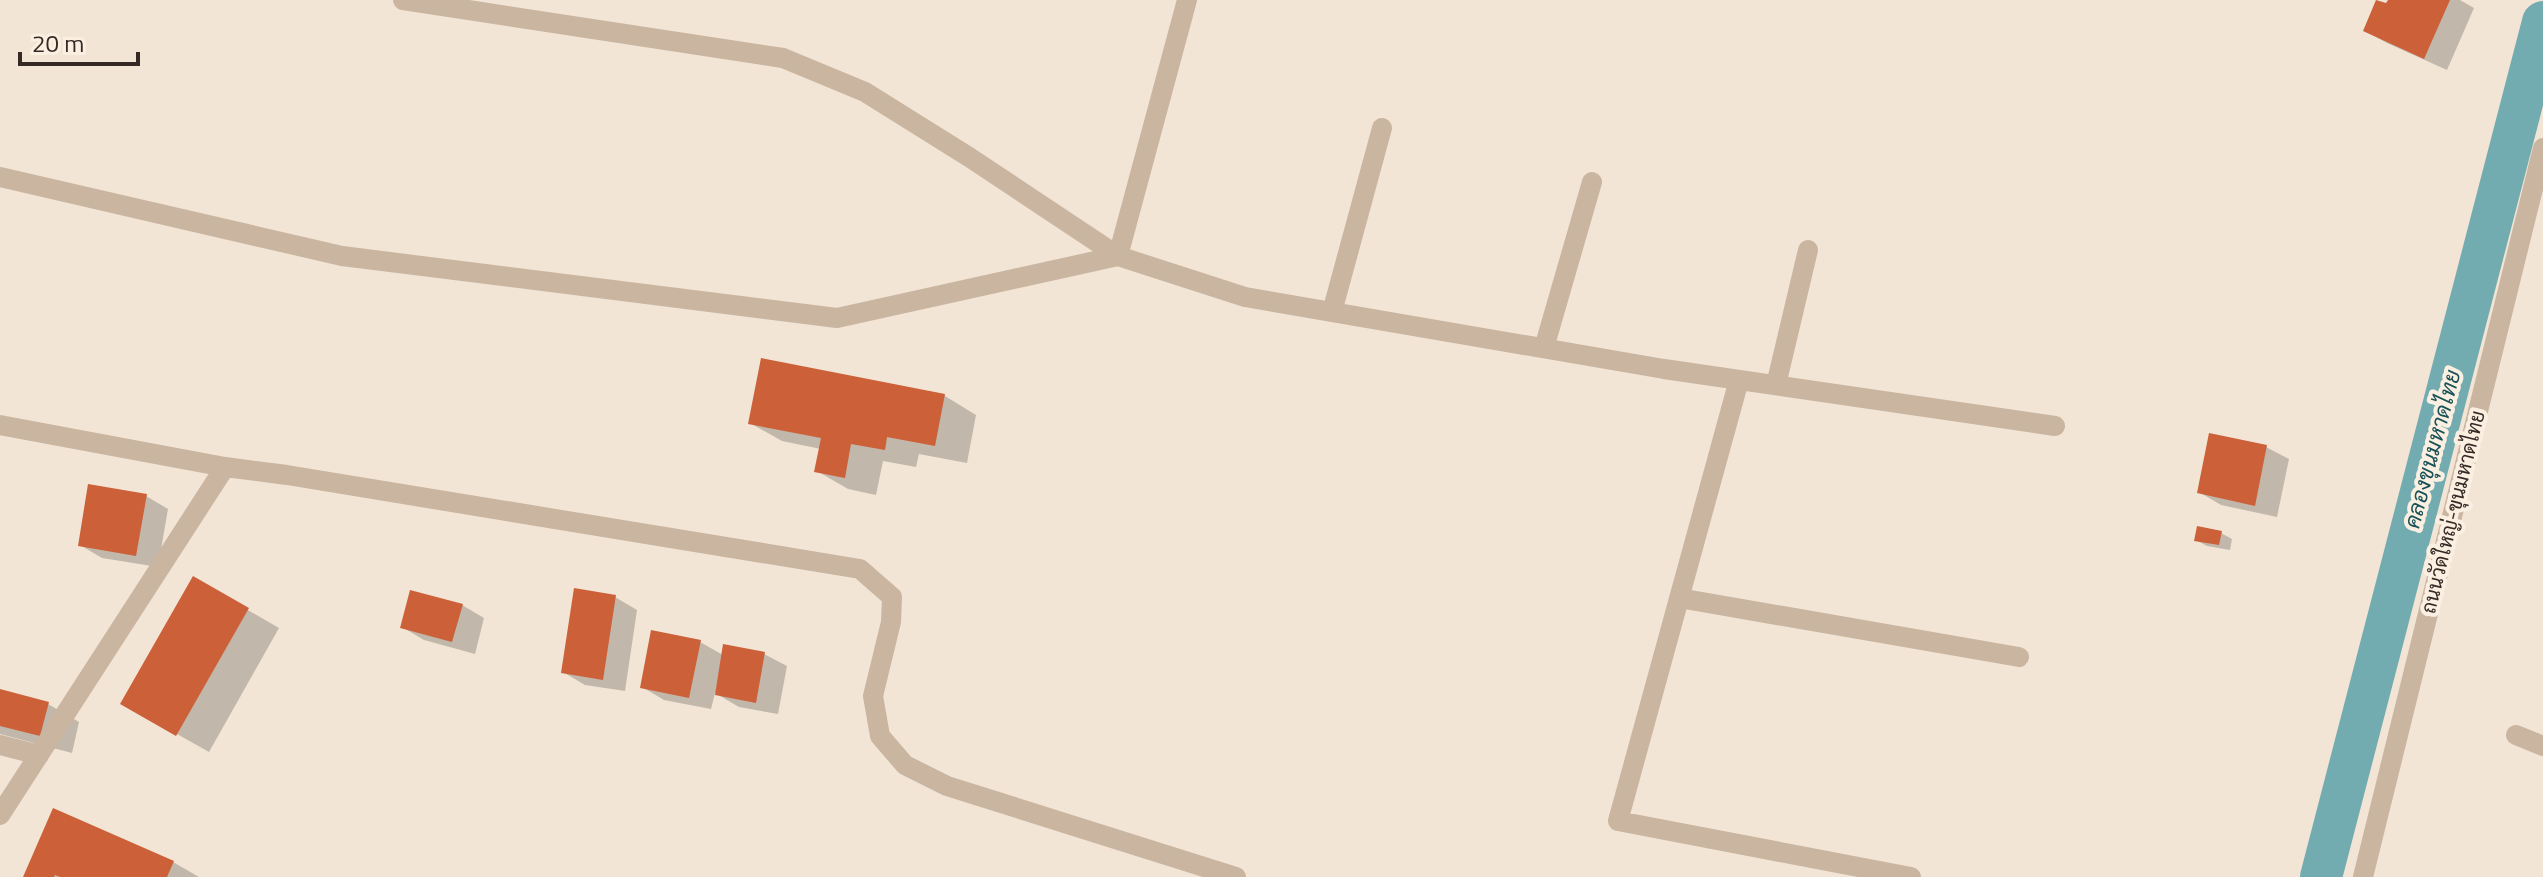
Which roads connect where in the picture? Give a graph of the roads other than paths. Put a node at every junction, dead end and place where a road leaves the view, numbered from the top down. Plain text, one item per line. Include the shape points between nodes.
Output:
1 (403, 0) edge
2 (1187, 0) edge
3 (1382, 128) dead end
4 (2543, 148) edge
5 (0, 177) edge
6 (1592, 182) dead end
7 (1808, 250) dead end
8 (1118, 256) junction
9 (1332, 312) junction
10 (1544, 348) junction
11 (1739, 380) junction
12 (1776, 385) junction
13 (0, 425) edge
14 (2055, 426) dead end
15 (225, 467) junction
16 (1679, 598) junction
17 (2019, 657) dead end
18 (2516, 735) dead end
19 (0, 745) edge
20 (2543, 746) edge
21 (39, 755) junction
22 (0, 815) edge
23 (1236, 877) edge
24 (1911, 877) edge
25 (2363, 877) edge

1 - 8 street via 783,58 865,92
2 - 8 street
3 - 9 street
4 - 25 street, ถนนวัดใหญ่-ขุนมหาดไทย
5 - 8 street via 342,256 837,318
6 - 10 street
7 - 12 street
8 - 9 street via 1245,297
9 - 10 street
10 - 11 street
11 - 12 street
11 - 16 street
12 - 14 street
13 - 15 street
15 - 21 street
15 - 23 street via 860,569 892,597 873,696 880,736 905,765 947,786
16 - 17 street
16 - 24 street via 1618,821
18 - 20 street
19 - 21 street
21 - 22 street

